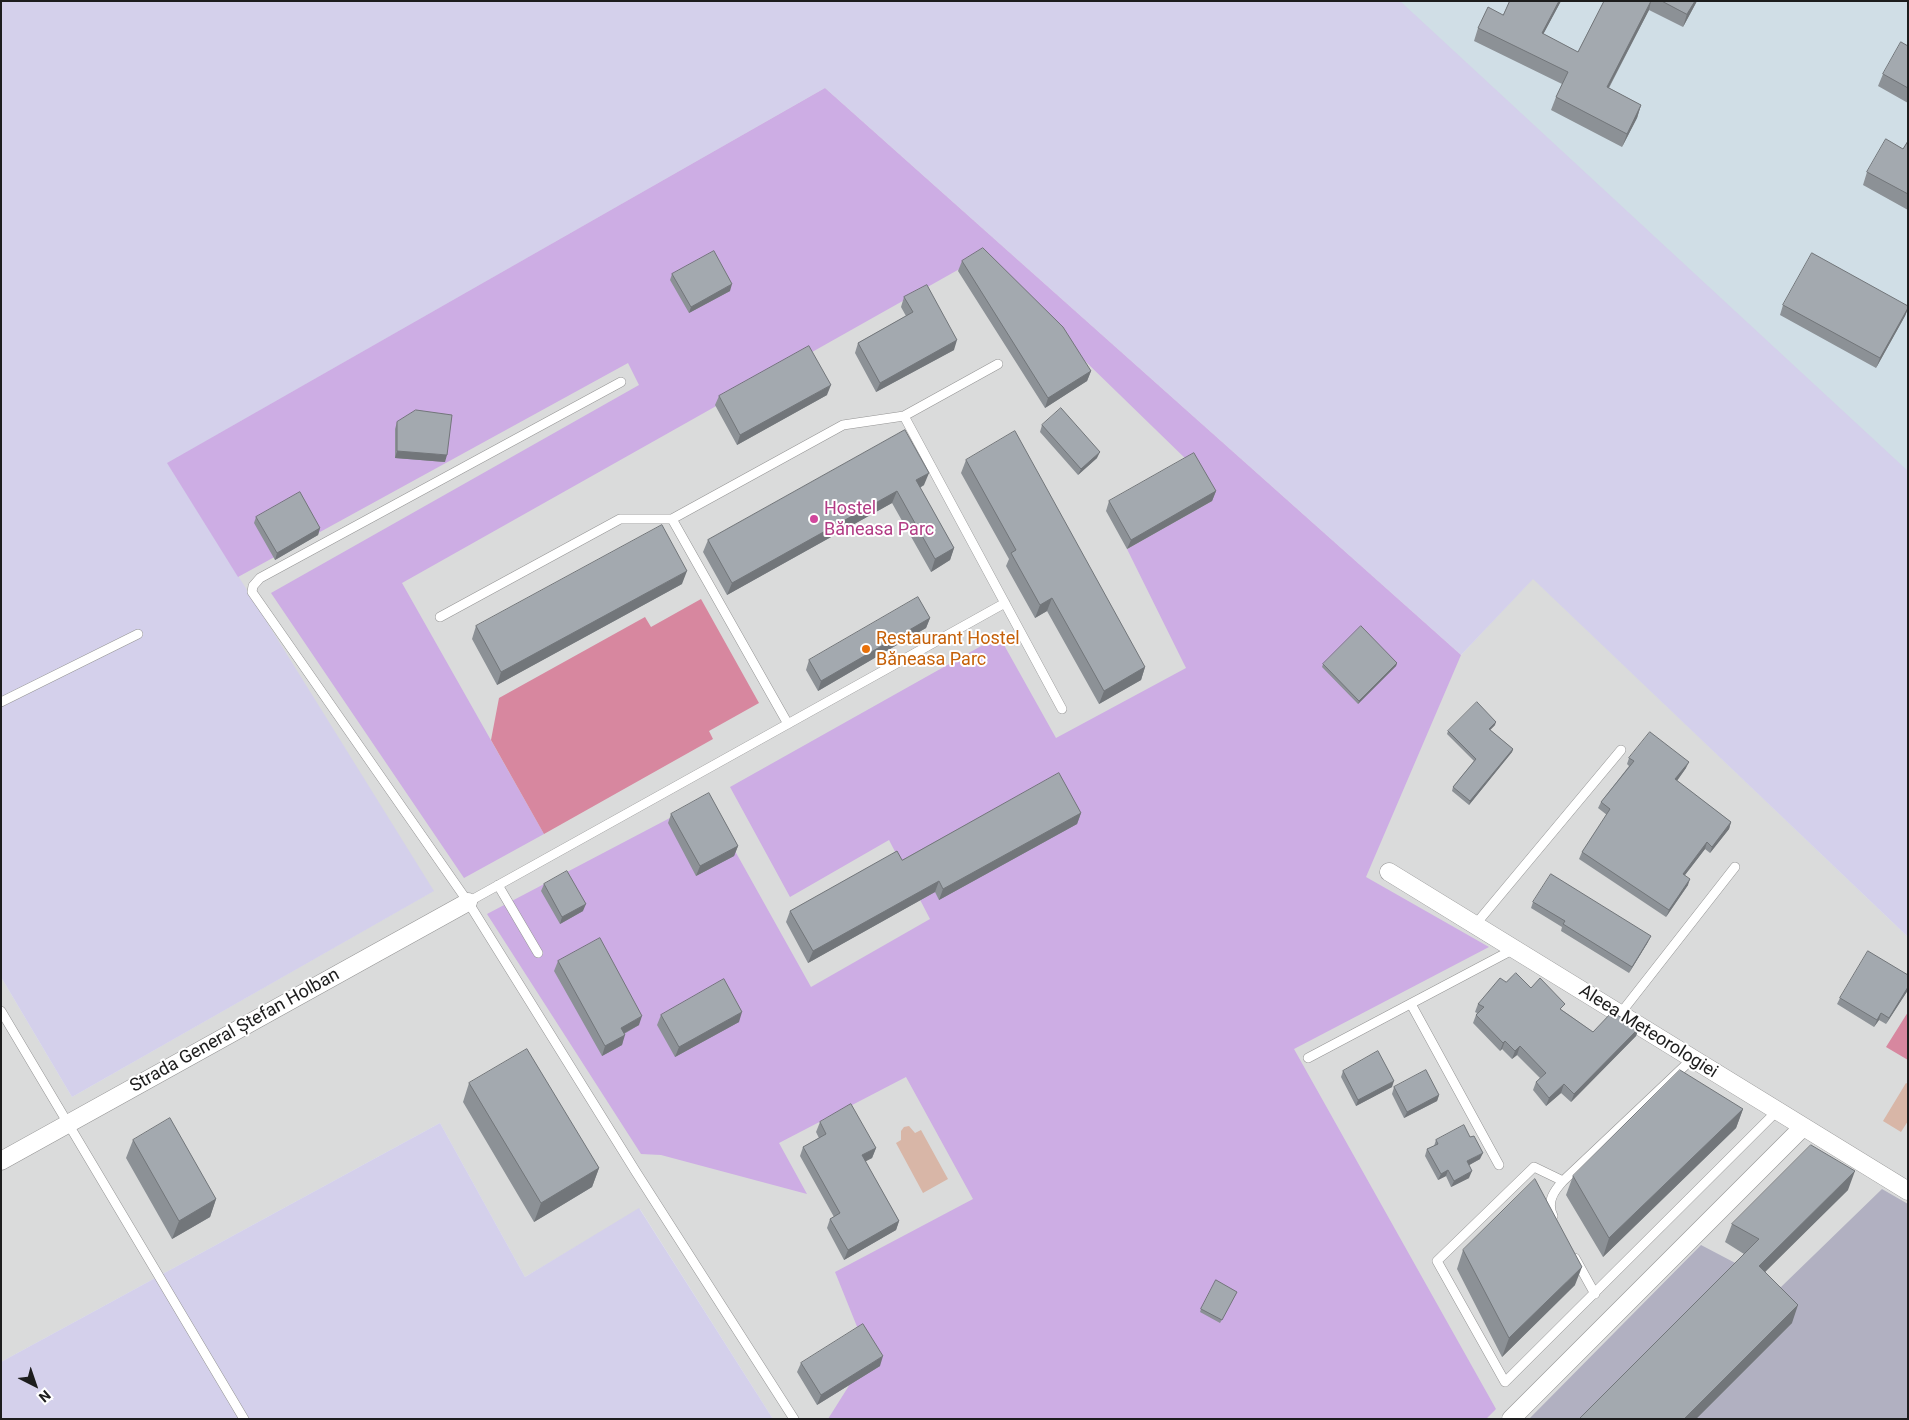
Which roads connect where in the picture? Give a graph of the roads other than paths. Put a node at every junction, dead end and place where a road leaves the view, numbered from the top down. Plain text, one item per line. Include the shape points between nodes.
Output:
1 (998, 364) dead end
2 (621, 382) dead end
3 (904, 416) junction
4 (672, 519) junction
5 (1005, 603) junction
6 (440, 617) dead end
7 (138, 634) dead end
8 (1, 702) edge
9 (1062, 709) dead end
10 (788, 724) junction
11 (1621, 750) dead end
12 (1735, 867) dead end
13 (1389, 872) dead end
14 (498, 885) junction
15 (468, 902) junction
16 (1475, 925) junction
17 (1514, 949) junction
18 (538, 953) dead end
19 (1411, 1004) junction
20 (1, 1011) edge
21 (1620, 1014) junction
22 (1308, 1058) dead end
23 (1692, 1059) junction
24 (1777, 1111) junction
25 (69, 1124) junction
26 (1803, 1127) junction
27 (1, 1161) edge
28 (1499, 1166) dead end
29 (1563, 1181) junction
30 (1908, 1191) edge
31 (1555, 1221) edge
32 (1573, 1253) edge
33 (1595, 1294) junction
34 (244, 1419) edge
35 (794, 1419) edge
36 (1511, 1419) edge

1 - 3 lane
2 - 15 lane via 260,578 253,586 255,598
3 - 4 lane via 843,425
3 - 5 lane
4 - 6 lane via 620,519
4 - 10 lane
5 - 9 lane
5 - 10 lane
7 - 8 lane
10 - 14 lane
11 - 16 lane
12 - 21 lane
13 - 16 street, Aleea Meteorologiei
14 - 15 lane
14 - 18 lane
15 - 25 street, Strada General Ștefan Holban
15 - 35 lane
16 - 17 street, Aleea Meteorologiei
17 - 19 lane
17 - 21 street, Aleea Meteorologiei
19 - 22 lane
19 - 28 lane
20 - 25 lane
21 - 23 street, Aleea Meteorologiei
23 - 24 street, Aleea Meteorologiei
23 - 29 lane
24 - 26 street, Aleea Meteorologiei
24 - 33 lane
25 - 27 street, Strada General Ștefan Holban
25 - 34 lane
26 - 30 street, Aleea Meteorologiei
26 - 36 street
29 - 31 lane via 1551,1198 1551,1213
29 - 33 lane via 1534,1167 1437,1261 1505,1382
32 - 33 lane

